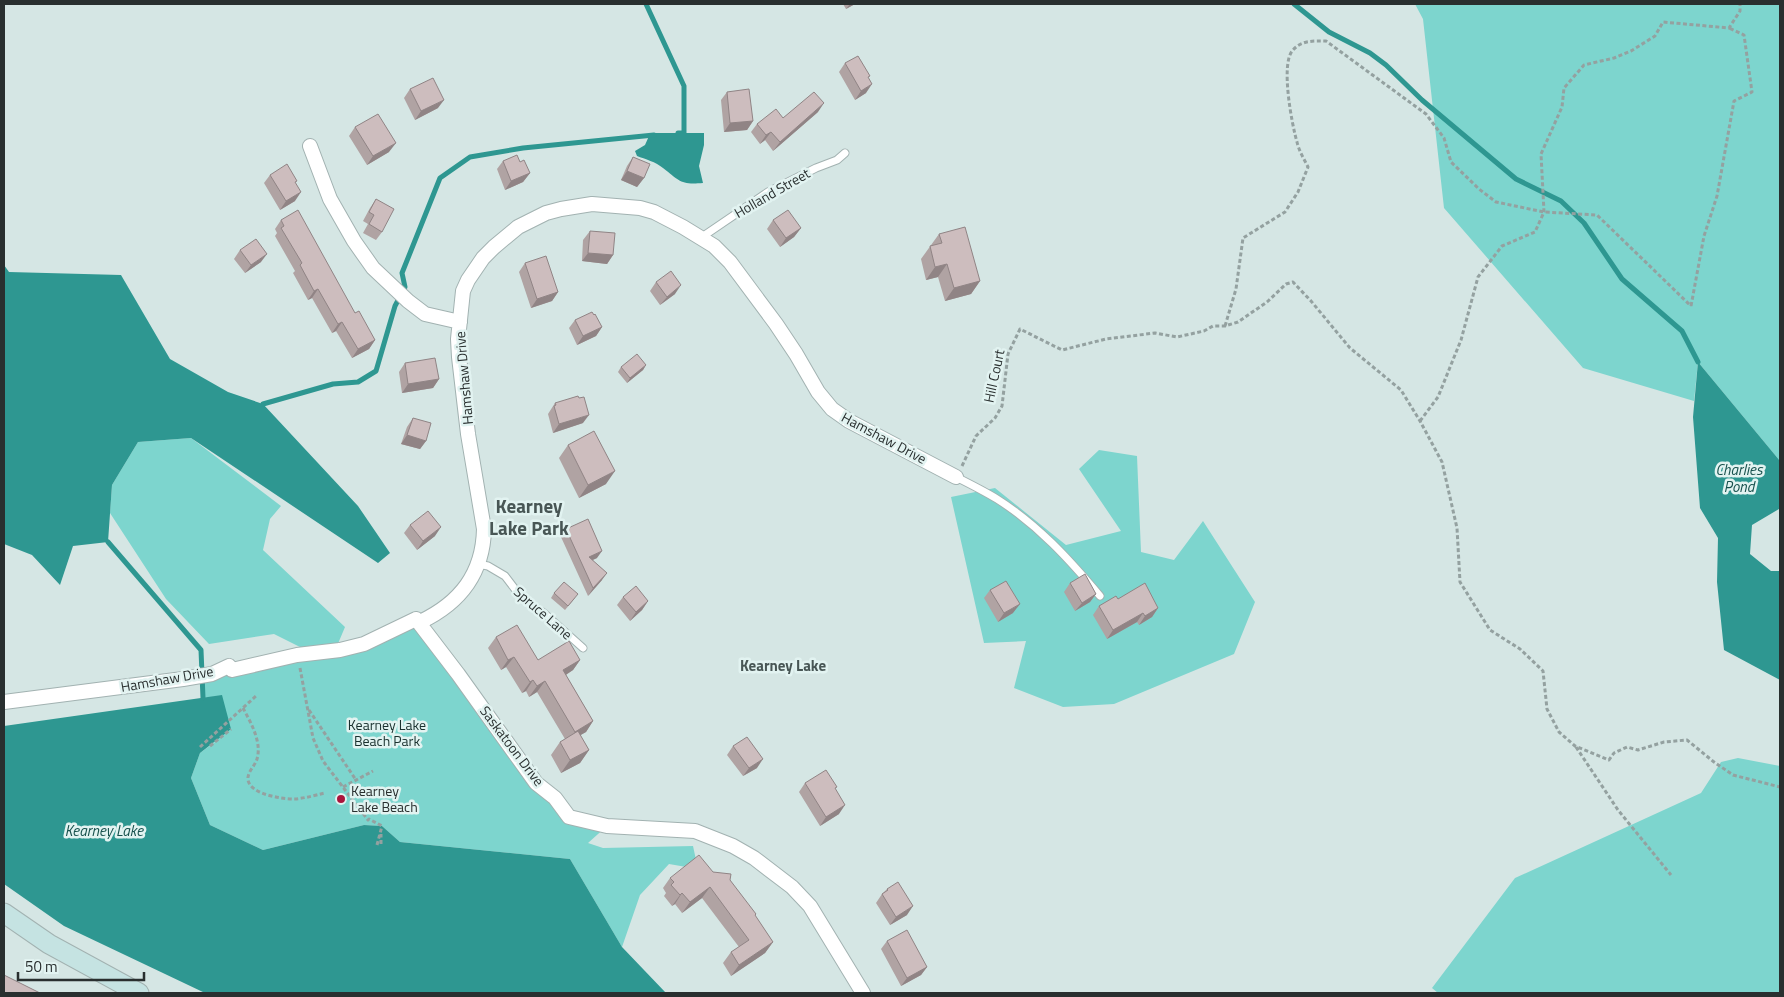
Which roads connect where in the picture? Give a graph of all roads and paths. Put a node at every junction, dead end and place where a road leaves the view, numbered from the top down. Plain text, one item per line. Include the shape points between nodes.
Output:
1 (1740, 4) edge
2 (1729, 28) junction
3 (310, 146) dead end
4 (845, 153) dead end
5 (1544, 212) junction
6 (702, 237) junction
7 (460, 322) junction
8 (1225, 326) junction
9 (1420, 421) junction
10 (956, 477) junction
11 (478, 564) junction
12 (1100, 596) dead end
13 (416, 619) junction
14 (583, 648) dead end
15 (297, 655) junction
16 (256, 696) dead end
17 (4, 702) edge
18 (243, 708) junction
19 (307, 708) junction
20 (230, 729) dead end
21 (210, 746) dead end
22 (1575, 746) junction
23 (200, 747) dead end
24 (373, 771) dead end
25 (356, 780) junction
26 (342, 787) junction
27 (1780, 787) edge
28 (325, 793) dead end
29 (379, 845) dead end
30 (1671, 875) dead end
31 (4, 913) edge
32 (139, 993) edge
33 (863, 993) edge

1 - 2 path via 1740,11
2 - 5 path via 1664,22 1655,36 1631,51 1584,65 1564,88 1562,107 1541,154
2 - 5 path via 1744,35 1752,92 1734,102 1717,196 1704,236 1691,306 1597,215
3 - 7 street via 330,199 373,268 426,314
4 - 6 lane, Holland Street via 837,160 768,192
5 - 8 path via 1496,202 1451,162 1444,138 1426,114 1326,41 1307,41 1292,51 1288,65 1288,98 1297,144 1308,167 1285,212 1243,238 1236,289
5 - 9 path via 1534,232 1502,246 1478,277 1461,340 1438,397
6 - 7 street, Hamshaw Drive via 670,219 640,208 592,204 546,213 518,227 483,258 463,292
6 - 10 street, Hamshaw Drive via 730,262 832,409
7 - 11 street, Hamshaw Drive via 458,340 464,396 484,529
8 - 9 path via 1238,322 1293,282 1350,348 1401,390
8 - 10 path, Hill Court via 1213,326 1176,338 1155,333 1106,339 1062,350 1020,329 1008,354 1002,406 995,418 976,436
9 - 22 path via 1442,462 1457,528 1460,582 1490,630 1520,649 1543,671 1547,708 1559,732
10 - 12 lane, Hamshaw Drive via 997,499 1035,527 1071,560
11 - 13 street, Hamshaw Drive via 466,588 453,602 438,614 420,622
11 - 14 lane, Spruce Lane via 505,576 521,597
13 - 15 street, Hamshaw Drive via 364,644
13 - 33 street, Saskatoon Drive via 536,783 555,798 569,816 607,826 695,831 754,858 792,887 810,906
15 - 17 street, Hamshaw Drive via 232,670 229,666 212,674
15 - 19 path
16 - 18 path
18 - 23 path
18 - 28 path via 258,745 257,760 248,778 250,785 262,793 294,799
19 - 25 path
19 - 26 path via 313,738 323,762
20 - 21 path
22 - 27 path via 1609,760 1614,752 1627,747 1638,750 1664,742 1687,740 1733,775
22 - 30 path via 1618,810
24 - 25 path
25 - 26 path
26 - 29 path via 368,820 382,826
31 - 32 main road via 49,944

